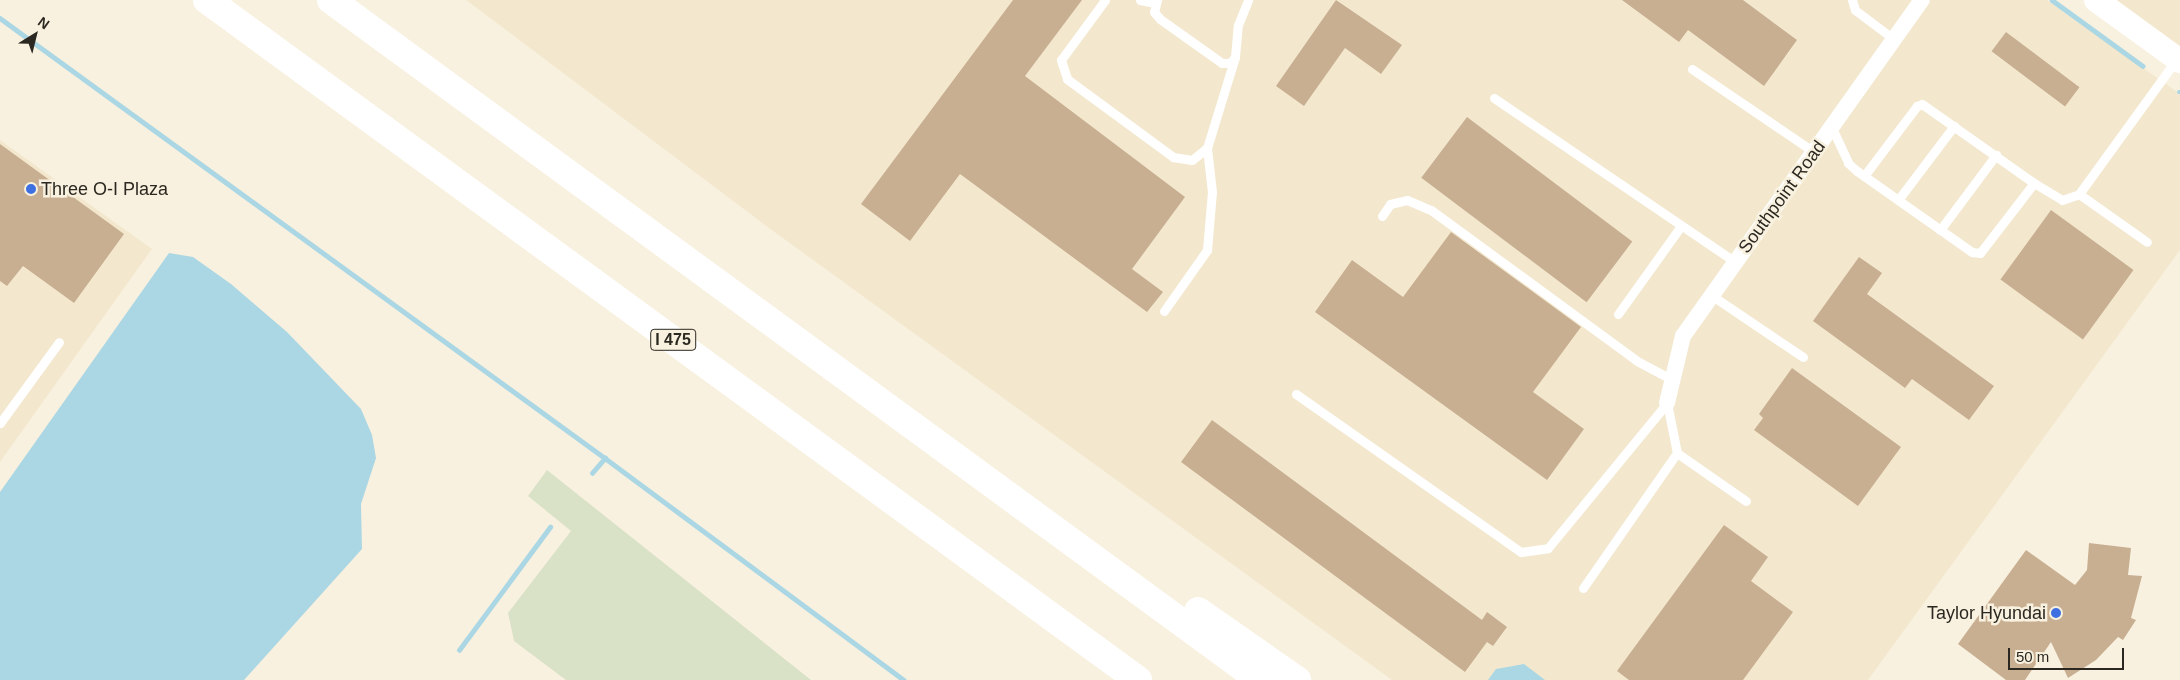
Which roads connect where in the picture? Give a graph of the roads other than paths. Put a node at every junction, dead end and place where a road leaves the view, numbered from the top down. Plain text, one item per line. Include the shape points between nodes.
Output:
1 (206, 0) edge
2 (331, 0) edge
3 (1105, 0) edge
4 (1140, 0) edge
5 (1248, 0) edge
6 (1852, 0) edge
7 (2096, 0) edge
8 (1927, 1) edge
9 (1156, 2) edge
10 (1896, 40) junction
11 (1235, 57) junction
12 (2178, 60) edge
13 (1692, 69) dead end
14 (1494, 98) dead end
15 (1954, 126) junction
16 (1832, 128) junction
17 (1207, 148) junction
18 (1814, 152) junction
19 (1996, 155) junction
20 (1864, 176) junction
21 (2034, 183) junction
22 (2079, 194) junction
23 (1898, 200) junction
24 (1382, 216) dead end
25 (1681, 226) junction
26 (1940, 230) junction
27 (2147, 242) dead end
28 (1734, 261) junction
29 (1711, 296) junction
30 (1164, 311) dead end
31 (1618, 314) dead end
32 (59, 342) dead end
33 (1803, 357) dead end
34 (1672, 380) junction
35 (1296, 394) dead end
36 (879, 399) junction
37 (1666, 403) junction
38 (0, 423) edge
39 (1677, 453) junction
40 (1746, 501) dead end
41 (1583, 588) dead end
42 (1138, 680) edge
43 (1260, 680) edge
44 (1297, 680) edge

1 - 42 highway, I 475
2 - 36 highway
3 - 17 lane via 1060,60 1067,78 1173,157 1192,160
4 - 9 lane
5 - 11 lane via 1238,25
6 - 10 lane via 1855,10
7 - 12 street
8 - 10 street, Southpoint Road
9 - 11 lane via 1154,12 1160,19 1222,62 1230,63
10 - 16 street, Southpoint Road
11 - 17 lane
12 - 22 lane
13 - 18 lane
14 - 25 lane
15 - 19 lane
15 - 20 lane via 1928,107 1917,106
15 - 23 lane
16 - 18 street, Southpoint Road
16 - 20 lane via 1848,163
17 - 30 lane via 1212,192 1207,250
18 - 28 street, Southpoint Road
19 - 21 lane
19 - 26 lane
20 - 23 lane
21 - 22 lane via 2062,200
21 - 26 lane via 1980,253 1972,252
22 - 27 lane
23 - 26 lane
24 - 34 lane via 1390,204 1407,200 1430,210 1637,361
25 - 28 lane
25 - 31 lane
28 - 29 street, Southpoint Road
29 - 33 lane
29 - 34 street, Southpoint Road via 1683,336
32 - 38 lane
34 - 37 street, Southpoint Road
35 - 37 lane via 1521,552 1548,548
36 - 43 highway
36 - 44 highway
37 - 39 lane
39 - 40 lane
39 - 41 lane

